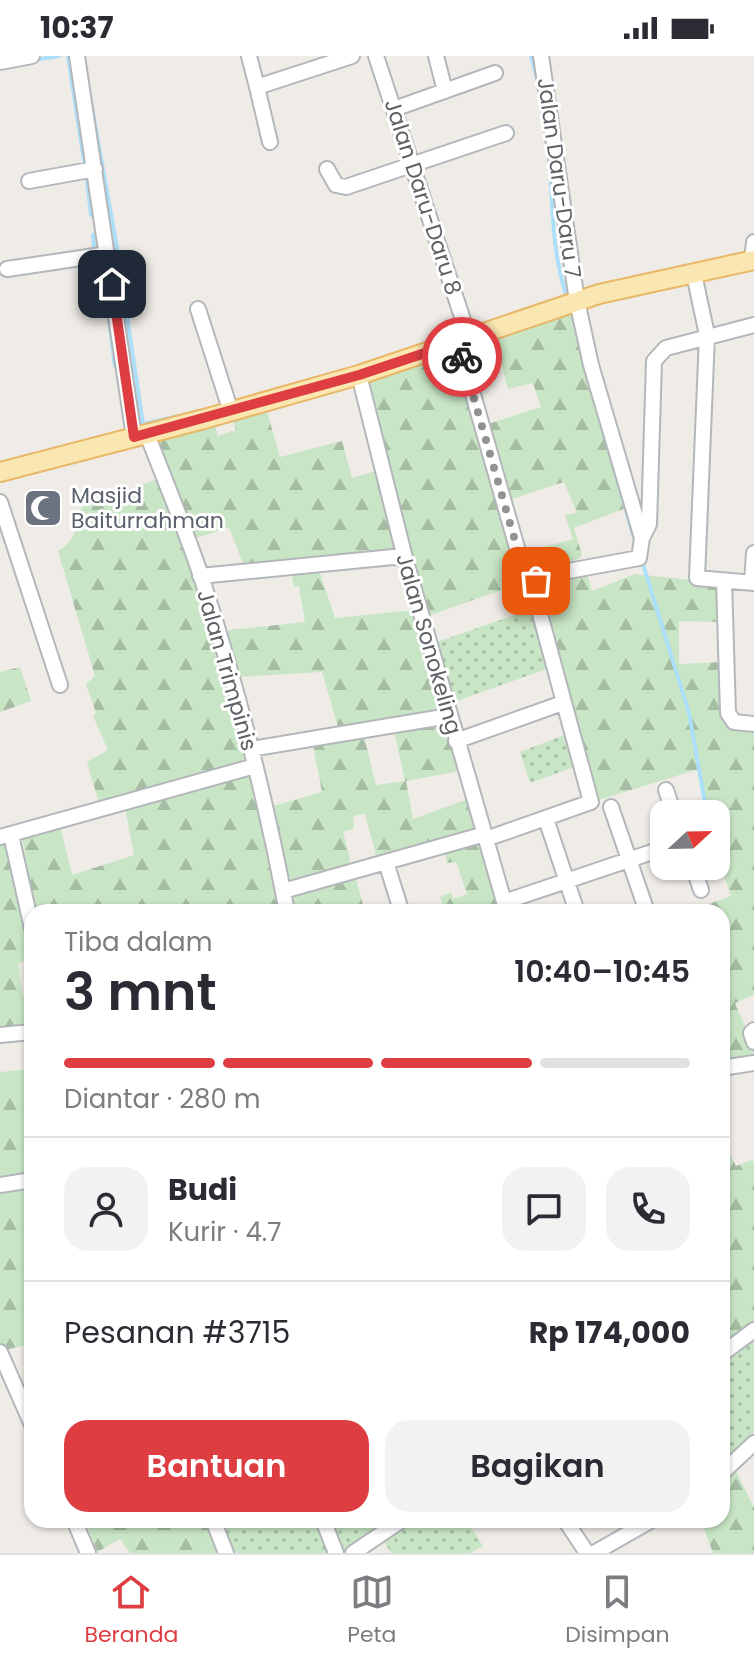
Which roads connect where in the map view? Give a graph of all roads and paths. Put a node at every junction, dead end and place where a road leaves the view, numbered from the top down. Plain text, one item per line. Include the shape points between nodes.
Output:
1 (32, 56) edge
2 (77, 56) edge
3 (249, 56) edge
4 (352, 56) edge
5 (376, 56) edge
6 (436, 56) edge
7 (541, 56) edge
8 (0, 62) edge
9 (495, 73) dead end
10 (257, 87) junction
11 (445, 91) junction
12 (394, 109) junction
13 (506, 133) dead end
14 (270, 142) dead end
15 (414, 166) junction
16 (95, 169) junction
17 (327, 169) dead end
18 (29, 181) dead end
19 (108, 254) junction
20 (753, 254) edge
21 (7, 269) dead end
22 (694, 274) junction
23 (577, 301) junction
24 (198, 309) dead end
25 (754, 325) edge
26 (707, 335) junction
27 (463, 340) junction
28 (359, 375) junction
29 (231, 412) junction
30 (140, 436) junction
31 (0, 472) edge
32 (0, 502) edge
33 (642, 538) junction
34 (754, 553) edge
35 (405, 558) junction
36 (200, 576) junction
37 (536, 577) junction
38 (724, 581) junction
39 (753, 583) edge
40 (60, 685) dead end
41 (557, 705) dead end
42 (449, 716) junction
43 (754, 724) edge
44 (456, 741) junction
45 (251, 749) junction
46 (255, 766) junction
47 (666, 790) dead end
48 (669, 800) edge
49 (611, 807) dead end
50 (548, 825) dead end
51 (6, 836) edge
52 (486, 837) junction
53 (650, 853) edge
54 (629, 860) junction
55 (386, 862) junction
56 (698, 880) edge
57 (567, 882) junction
58 (701, 890) dead end
59 (283, 891) junction
60 (25, 904) edge
61 (285, 904) edge
62 (399, 904) edge
63 (504, 904) edge
64 (512, 904) edge
65 (574, 904) edge
66 (644, 904) edge
67 (24, 1033) edge
68 (0, 1035) edge
69 (754, 1063) edge
70 (730, 1067) edge
71 (24, 1181) edge
72 (0, 1185) edge
73 (754, 1330) edge
74 (730, 1348) edge
75 (0, 1352) edge
76 (24, 1407) edge
77 (754, 1443) edge
78 (730, 1466) edge
79 (77, 1528) edge
80 (216, 1528) edge
81 (326, 1528) edge
82 (390, 1528) edge
83 (570, 1528) edge
84 (641, 1528) edge
85 (614, 1548) edge
86 (88, 1553) edge
87 (226, 1553) edge
88 (336, 1553) edge
89 (353, 1553) edge
90 (587, 1553) edge
91 (594, 1553) edge

1 - 8 street
2 - 16 street, Jalan Trimpinis
3 - 10 street
4 - 10 street
5 - 12 street, Jalan Daru-Daru 8
6 - 11 street
7 - 23 street, Jalan Daru-Daru 7
9 - 11 street
10 - 14 street
11 - 12 street
12 - 15 street, Jalan Daru-Daru 8
13 - 15 street
15 - 17 street via 341,188
15 - 27 street, Jalan Daru-Daru 8
16 - 18 street
16 - 19 street, Jalan Trimpinis
19 - 21 street
19 - 30 street, Jalan Trimpinis
20 - 22 main road
22 - 23 main road
22 - 26 street
23 - 27 main road
23 - 33 street, Jalan Daru-Daru 7
24 - 29 street
25 - 26 street
26 - 33 street via 666,348 654,361 649,524
26 - 38 street via 697,578
27 - 28 main road
27 - 37 street, Jalan Daru-Daru 8 via 522,565
28 - 29 main road
28 - 35 street, Jalan Sonokeling
29 - 30 main road
30 - 31 main road
30 - 36 street, Jalan Trimpinis
32 - 40 street
33 - 37 street via 639,558
34 - 39 street
35 - 36 street
35 - 42 street, Jalan Sonokeling
36 - 45 street, Jalan Trimpinis
37 - 52 street via 540,614 591,802
38 - 39 street
38 - 43 street via 728,713 734,722
41 - 44 street
42 - 44 street, Jalan Sonokeling
42 - 45 street
44 - 52 street, Jalan Sonokeling
45 - 46 street, Jalan Trimpinis
46 - 51 street
46 - 59 street, Jalan Trimpinis
47 - 48 street
49 - 54 street
50 - 57 street
51 - 60 street
52 - 55 street
52 - 63 street, Jalan Sonokeling
53 - 54 street
54 - 57 street
54 - 66 street
55 - 59 street
55 - 62 street
56 - 58 street
57 - 64 street
57 - 65 street
59 - 61 street, Jalan Trimpinis
67 - 68 street
69 - 70 street
71 - 72 street
73 - 74 street
75 - 76 street
77 - 78 street
79 - 86 street
80 - 87 street
81 - 88 street
82 - 89 street
83 - 90 street
84 - 85 street
85 - 91 street

